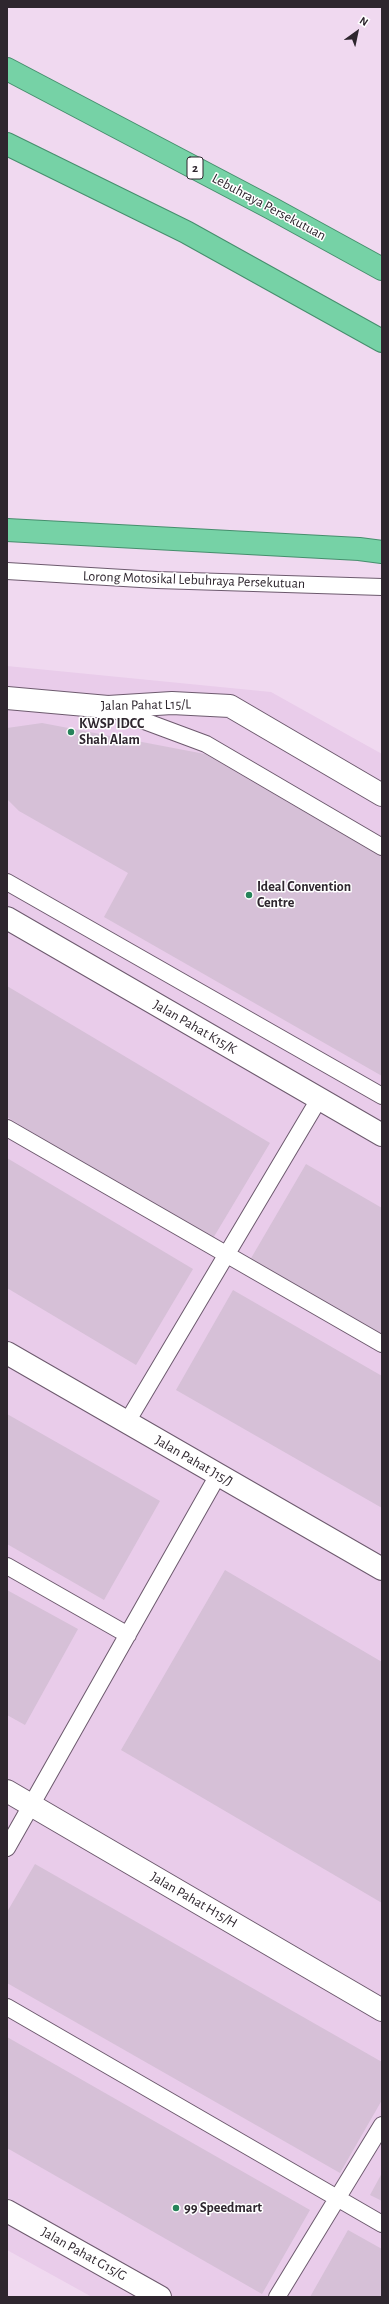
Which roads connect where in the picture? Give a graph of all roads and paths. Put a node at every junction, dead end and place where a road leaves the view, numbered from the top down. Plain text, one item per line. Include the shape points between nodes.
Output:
1 (7, 70) edge
2 (7, 144) edge
3 (382, 269) edge
4 (382, 341) edge
5 (7, 530) edge
6 (382, 552) edge
7 (7, 571) edge
8 (382, 587) edge
9 (7, 698) edge
10 (108, 707) junction
11 (382, 795) edge
12 (382, 847) edge
13 (7, 882) edge
14 (7, 918) edge
15 (382, 1096) edge
16 (319, 1099) junction
17 (7, 1128) edge
18 (382, 1135) edge
19 (226, 1254) junction
20 (382, 1344) edge
21 (7, 1353) edge
22 (127, 1422) junction
23 (218, 1475) junction
24 (7, 1566) edge
25 (382, 1569) edge
26 (128, 1635) junction
27 (7, 1791) edge
28 (31, 1806) junction
29 (7, 1848) edge
30 (7, 2007) edge
31 (382, 2010) edge
32 (382, 2125) edge
33 (337, 2198) junction
34 (7, 2211) edge
35 (382, 2224) edge
36 (160, 2297) edge
37 (277, 2297) edge

1 - 3 highway, Lebuhraya Persekutuan / 2
2 - 4 highway via 186,232
5 - 6 highway via 351,548
7 - 8 lane, Lorong Motosikal Lebuhraya Persekutuan via 157,580
9 - 10 street, Jalan Pahat L15/L
10 - 11 street, Jalan Pahat L15/L via 172,703 230,706
10 - 12 lane via 206,744
13 - 15 lane
14 - 16 street, Jalan Pahat K15/K
16 - 18 street, Jalan Pahat K15/K
16 - 19 lane
17 - 19 lane
19 - 20 lane
19 - 22 lane
21 - 22 street, Jalan Pahat J15/J
22 - 23 street, Jalan Pahat J15/J
23 - 25 street, Jalan Pahat J15/J
23 - 26 lane
24 - 26 lane
26 - 28 lane
27 - 28 street, Jalan Pahat H15/H
28 - 29 lane
28 - 31 street, Jalan Pahat H15/H
30 - 33 lane
32 - 33 lane
33 - 35 lane
33 - 37 lane
34 - 36 street, Jalan Pahat G15/G

